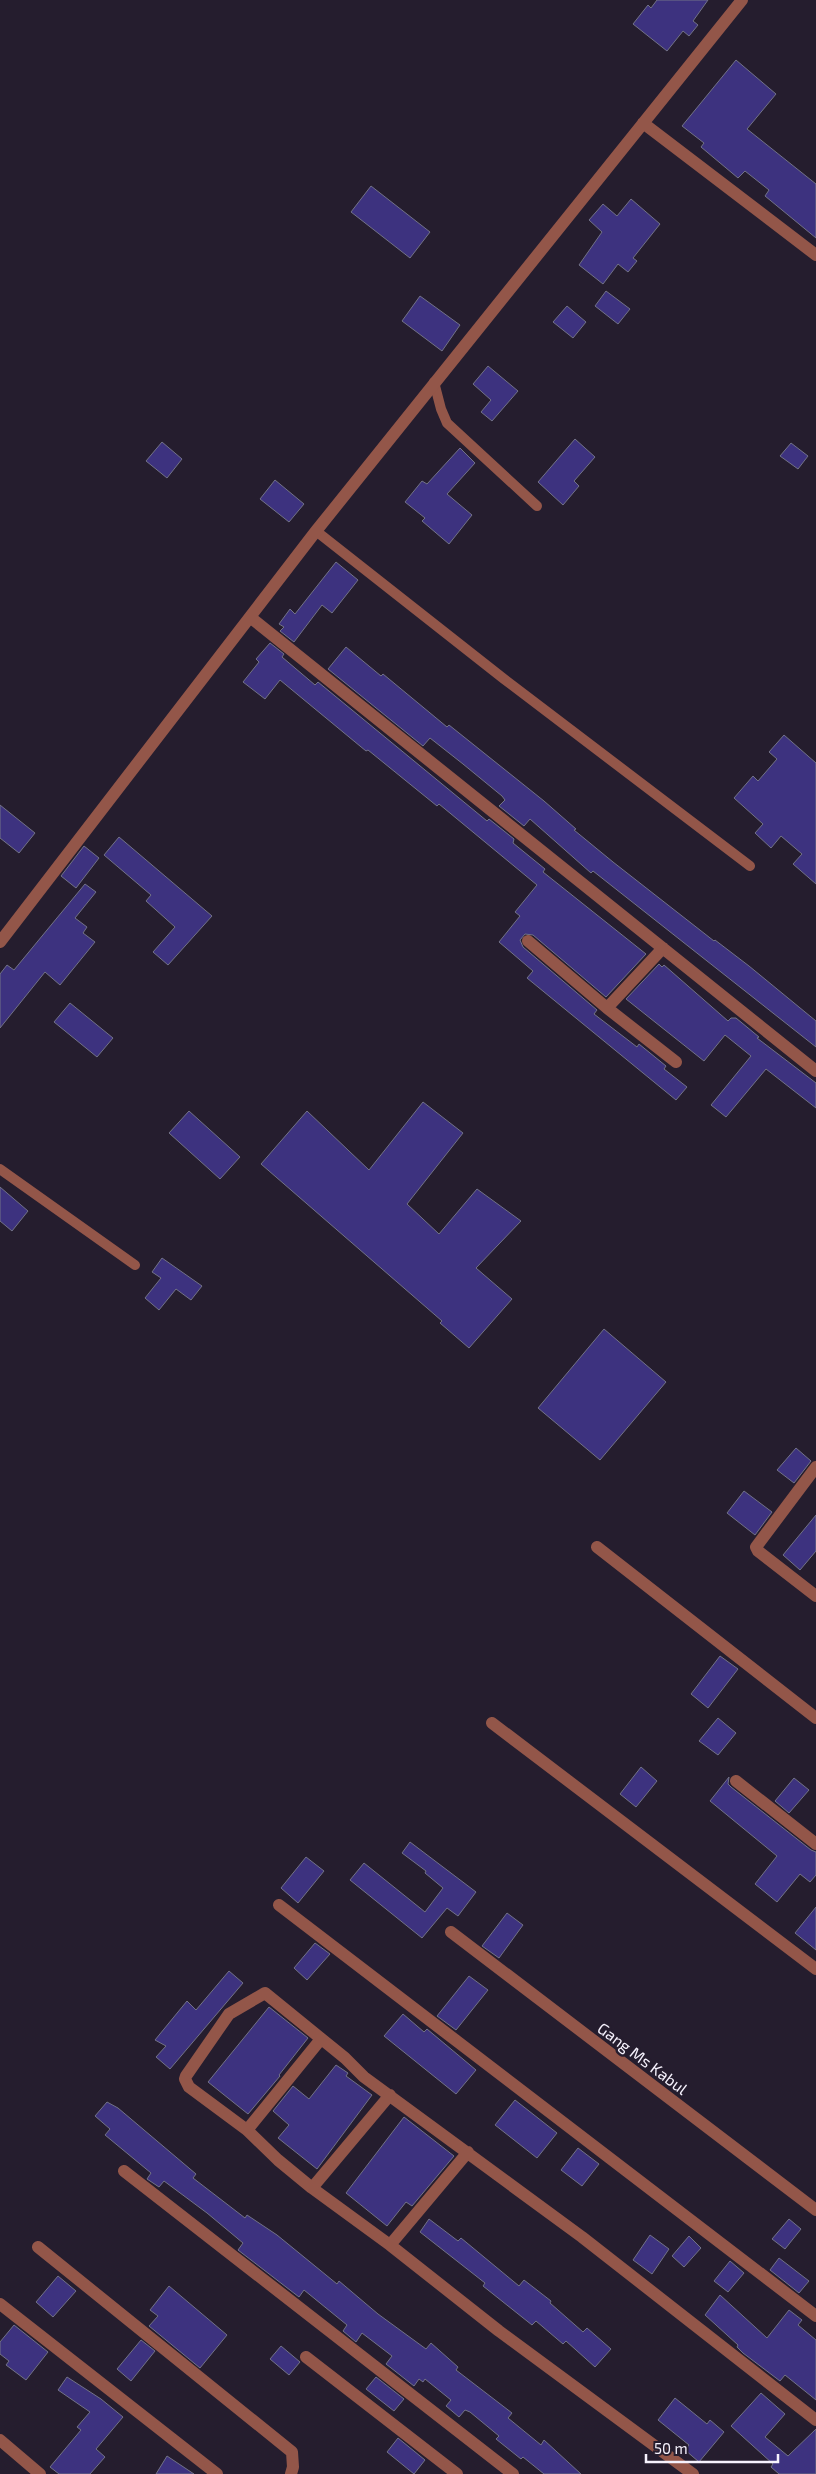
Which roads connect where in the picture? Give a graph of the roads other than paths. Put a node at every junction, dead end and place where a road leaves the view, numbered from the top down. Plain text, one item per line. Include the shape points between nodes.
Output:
1 (742, 0) edge
2 (643, 123) junction
3 (816, 255) edge
4 (434, 382) junction
5 (537, 506) dead end
6 (316, 531) junction
7 (250, 617) junction
8 (750, 866) dead end
9 (528, 941) dead end
10 (0, 942) edge
11 (663, 948) junction
12 (608, 1008) junction
13 (676, 1062) dead end
14 (816, 1071) edge
15 (0, 1169) edge
16 (135, 1265) dead end
17 (816, 1467) edge
18 (597, 1546) dead end
19 (816, 1596) edge
20 (816, 1718) edge
21 (492, 1723) dead end
22 (736, 1781) dead end
23 (816, 1844) edge
24 (280, 1905) dead end
25 (451, 1932) dead end
26 (816, 1969) edge
27 (322, 2039) junction
28 (390, 2095) junction
29 (247, 2130) junction
30 (468, 2152) junction
31 (124, 2171) dead end
32 (312, 2188) junction
33 (816, 2210) edge
34 (390, 2245) junction
35 (38, 2247) dead end
36 (0, 2304) edge
37 (816, 2316) edge
38 (306, 2357) dead end
39 (816, 2420) edge
40 (0, 2440) edge
41 (40, 2474) edge
42 (217, 2474) edge
43 (291, 2474) edge
44 (457, 2474) edge
45 (513, 2474) edge
46 (693, 2474) edge

1 - 2 street
2 - 3 street
2 - 4 street
4 - 5 lane via 447,422
4 - 6 street
6 - 7 street
6 - 8 lane
7 - 10 street
7 - 11 street
9 - 12 street
11 - 12 street
11 - 14 street
12 - 13 street
15 - 16 lane
17 - 19 street via 756,1547
18 - 20 street
21 - 26 street
22 - 23 street
24 - 37 street
25 - 33 street, Gang Ms Kabul
27 - 28 street via 364,2077
27 - 29 street
27 - 29 street via 265,1993 230,2014 185,2079 189,2087
28 - 30 street
28 - 32 street
29 - 32 street
30 - 34 street
30 - 39 street
31 - 45 street
32 - 34 street
34 - 46 street via 499,2331
35 - 43 street via 292,2452
36 - 42 street
38 - 44 street
40 - 41 street

